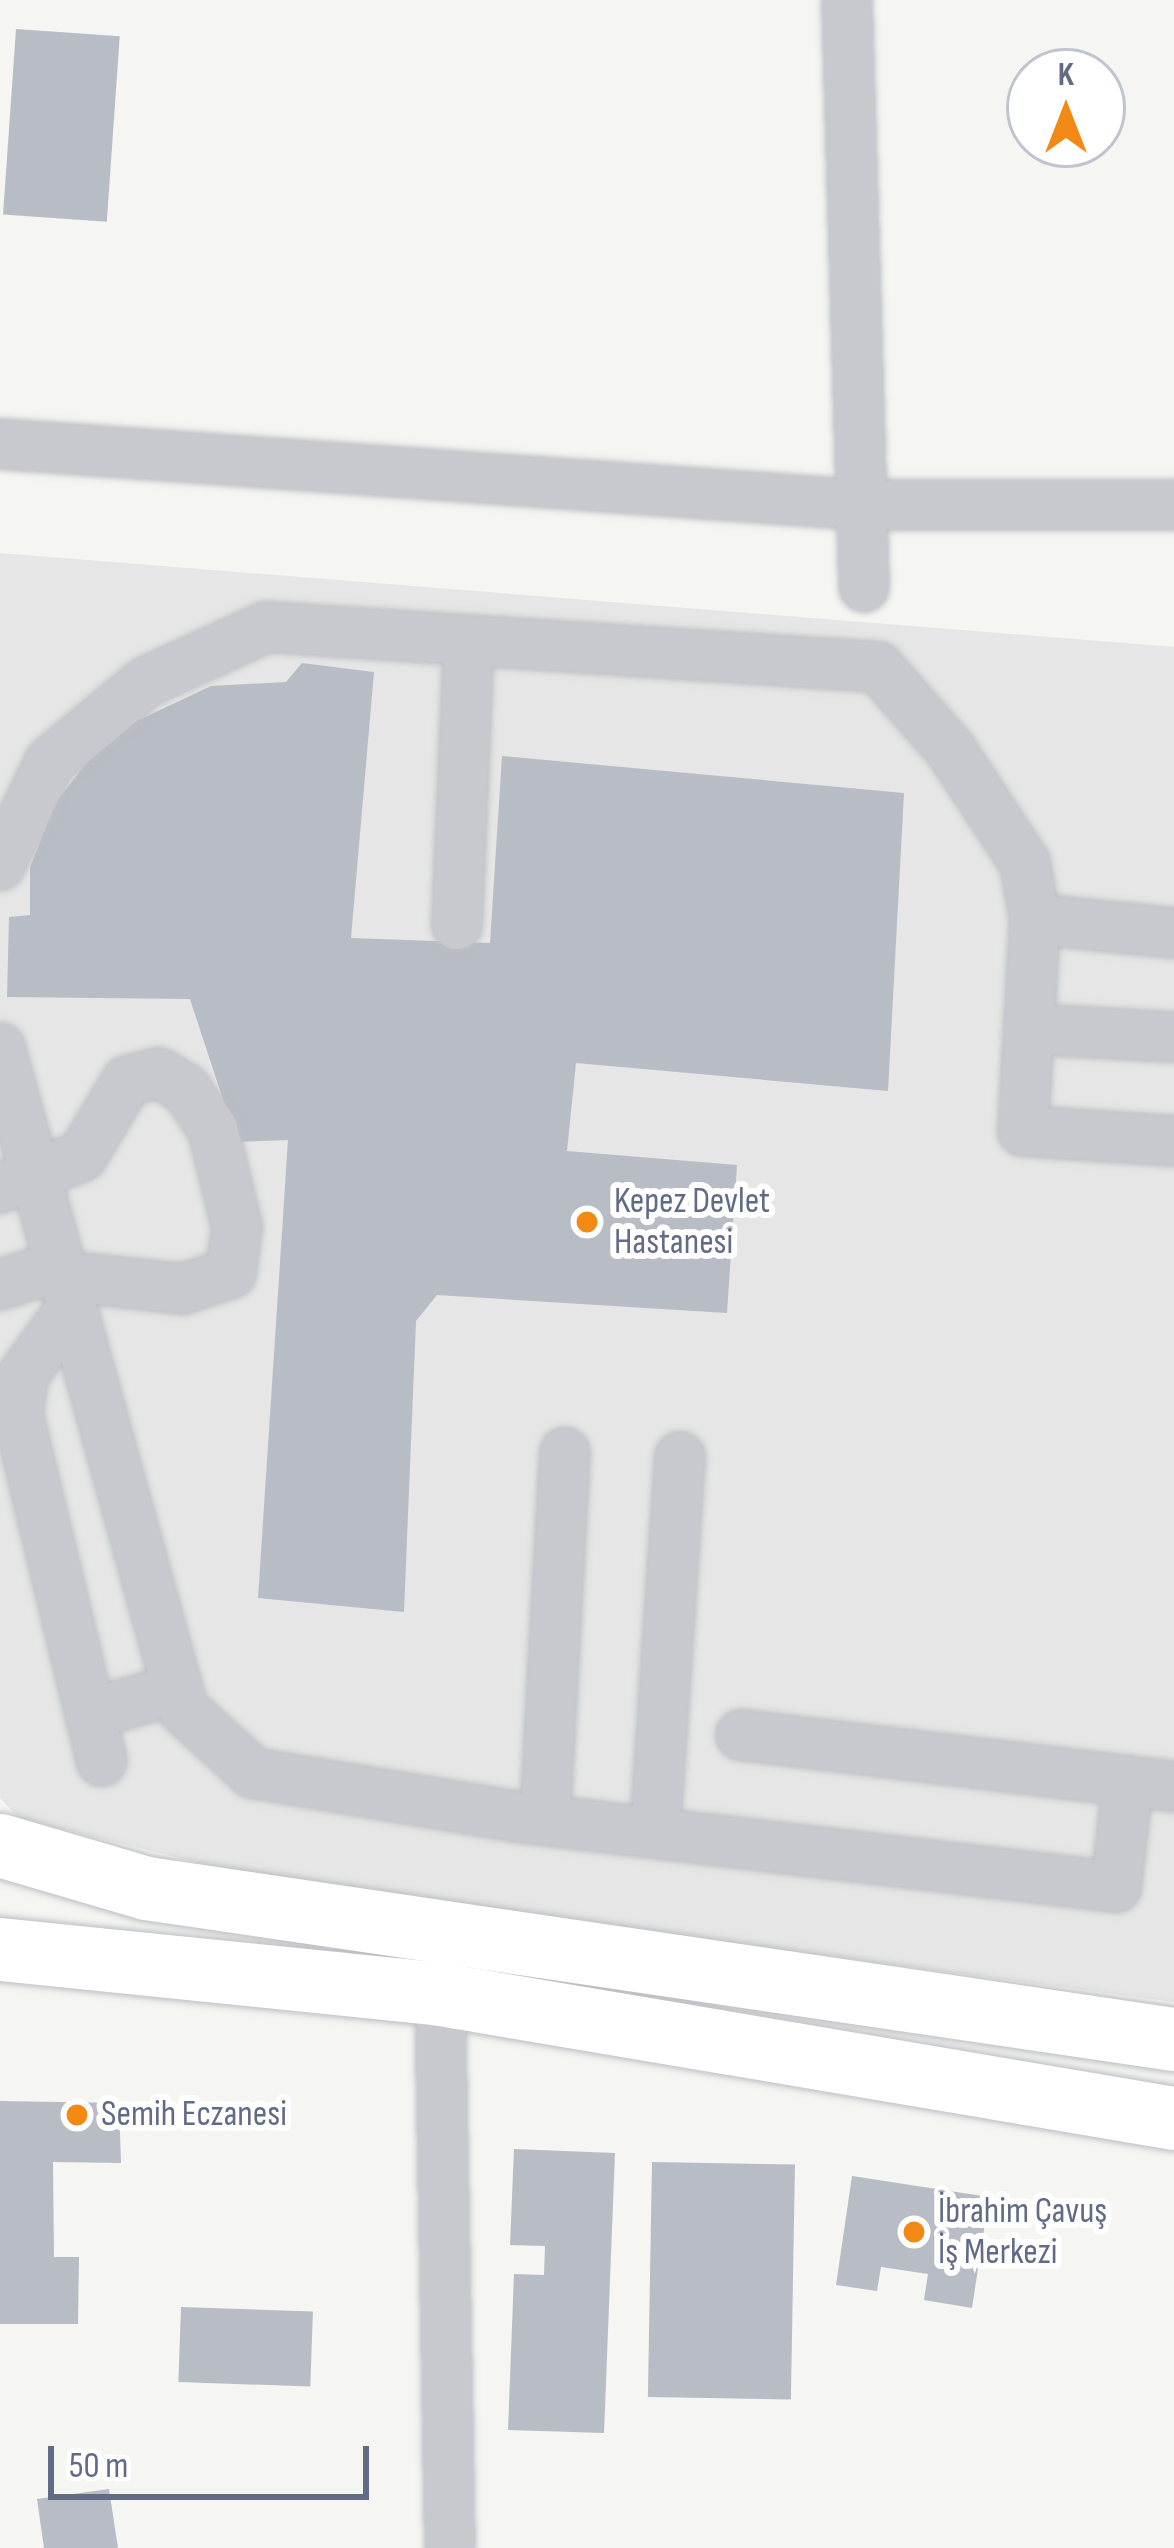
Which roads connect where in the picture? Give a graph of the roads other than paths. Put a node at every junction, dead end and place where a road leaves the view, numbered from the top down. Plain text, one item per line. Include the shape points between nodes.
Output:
1 (847, 0) edge
2 (0, 444) edge
3 (864, 505) junction
4 (1174, 505) edge
5 (864, 587) dead end
6 (469, 643) junction
7 (0, 866) edge
8 (1035, 919) junction
9 (457, 925) dead end
10 (1174, 934) edge
11 (1029, 1029) junction
12 (1174, 1037) edge
13 (0, 1048) edge
14 (1174, 1141) edge
15 (21, 1184) edge
16 (0, 1285) edge
17 (63, 1293) junction
18 (565, 1453) dead end
19 (680, 1456) dead end
20 (177, 1689) junction
21 (90, 1714) junction
22 (741, 1735) dead end
23 (102, 1761) dead end
24 (1151, 1784) edge
25 (545, 1820) junction
26 (655, 1833) junction
27 (0, 1845) edge
28 (0, 1949) edge
29 (440, 1994) junction
30 (1174, 2039) edge
31 (1174, 2118) edge
32 (450, 2548) edge

1 - 3 street
2 - 3 street
3 - 4 street
3 - 5 street
6 - 7 street via 266,627 146,682 50,762
6 - 8 street via 878,667 950,749 1024,863
6 - 9 street
8 - 10 street
8 - 11 street
11 - 12 street
11 - 14 street via 1023,1131
13 - 15 street
15 - 17 street
15 - 17 street via 82,1156 127,1081 159,1073 186,1089 232,1172 232,1273 183,1288
16 - 17 street
17 - 20 street
17 - 21 street via 17,1397
18 - 25 street
19 - 26 street
20 - 21 street
20 - 25 street via 212,1746 253,1773
21 - 23 street
22 - 24 street
24 - 26 street via 1116,1887
25 - 26 street
27 - 30 main road via 146,1888
28 - 29 main road
29 - 31 main road
29 - 32 street

